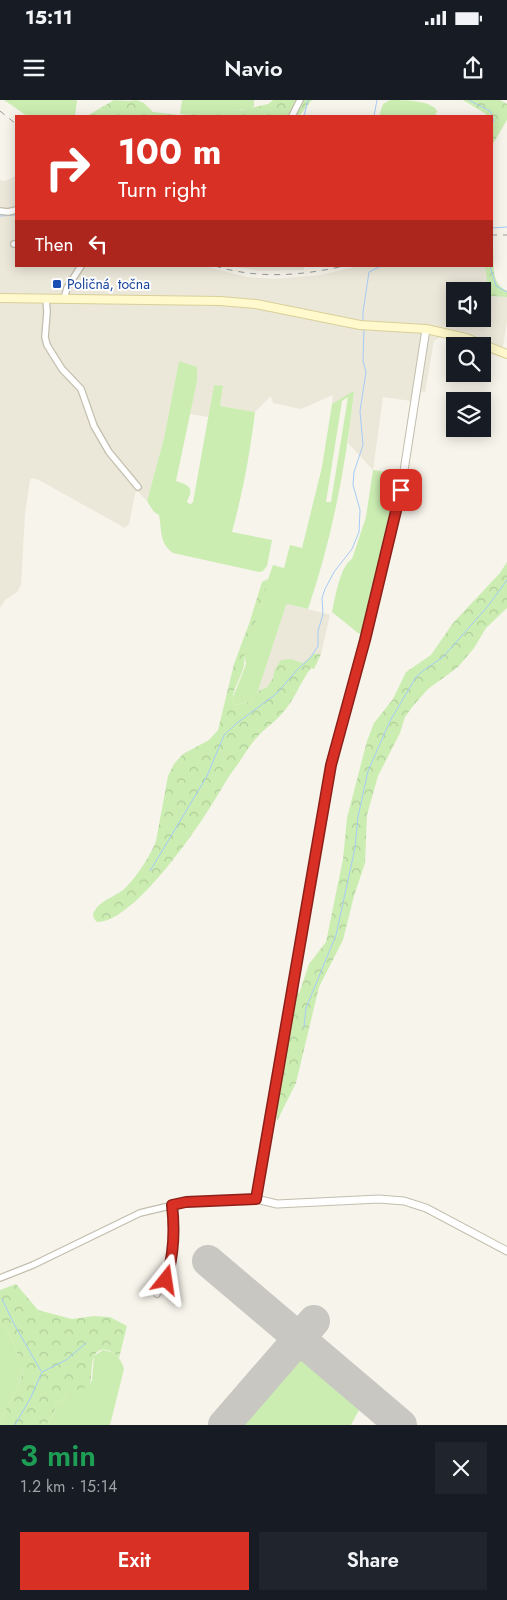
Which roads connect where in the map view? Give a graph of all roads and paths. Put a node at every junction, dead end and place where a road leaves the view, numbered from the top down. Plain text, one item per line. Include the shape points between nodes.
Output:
1 (300, 100) edge
2 (292, 115) edge
3 (15, 210) edge
4 (0, 211) edge
5 (80, 267) edge
6 (0, 298) edge
7 (46, 298) junction
8 (64, 299) junction
9 (426, 328) junction
10 (507, 354) edge
11 (138, 487) dead end
12 (256, 1199) junction
13 (172, 1205) junction
14 (507, 1251) edge
15 (0, 1278) edge
16 (158, 1294) dead end

1 - 2 street
3 - 4 street
5 - 8 street
6 - 7 main road
7 - 8 main road
7 - 11 street via 47,345 81,389 94,426 109,452
8 - 9 main road via 235,302 360,325
9 - 10 main road via 466,338
9 - 12 street via 401,490 331,765
12 - 13 street
12 - 14 street via 277,1204 379,1199 404,1201 426,1208
13 - 15 street via 140,1213 34,1265
13 - 16 street via 171,1263

